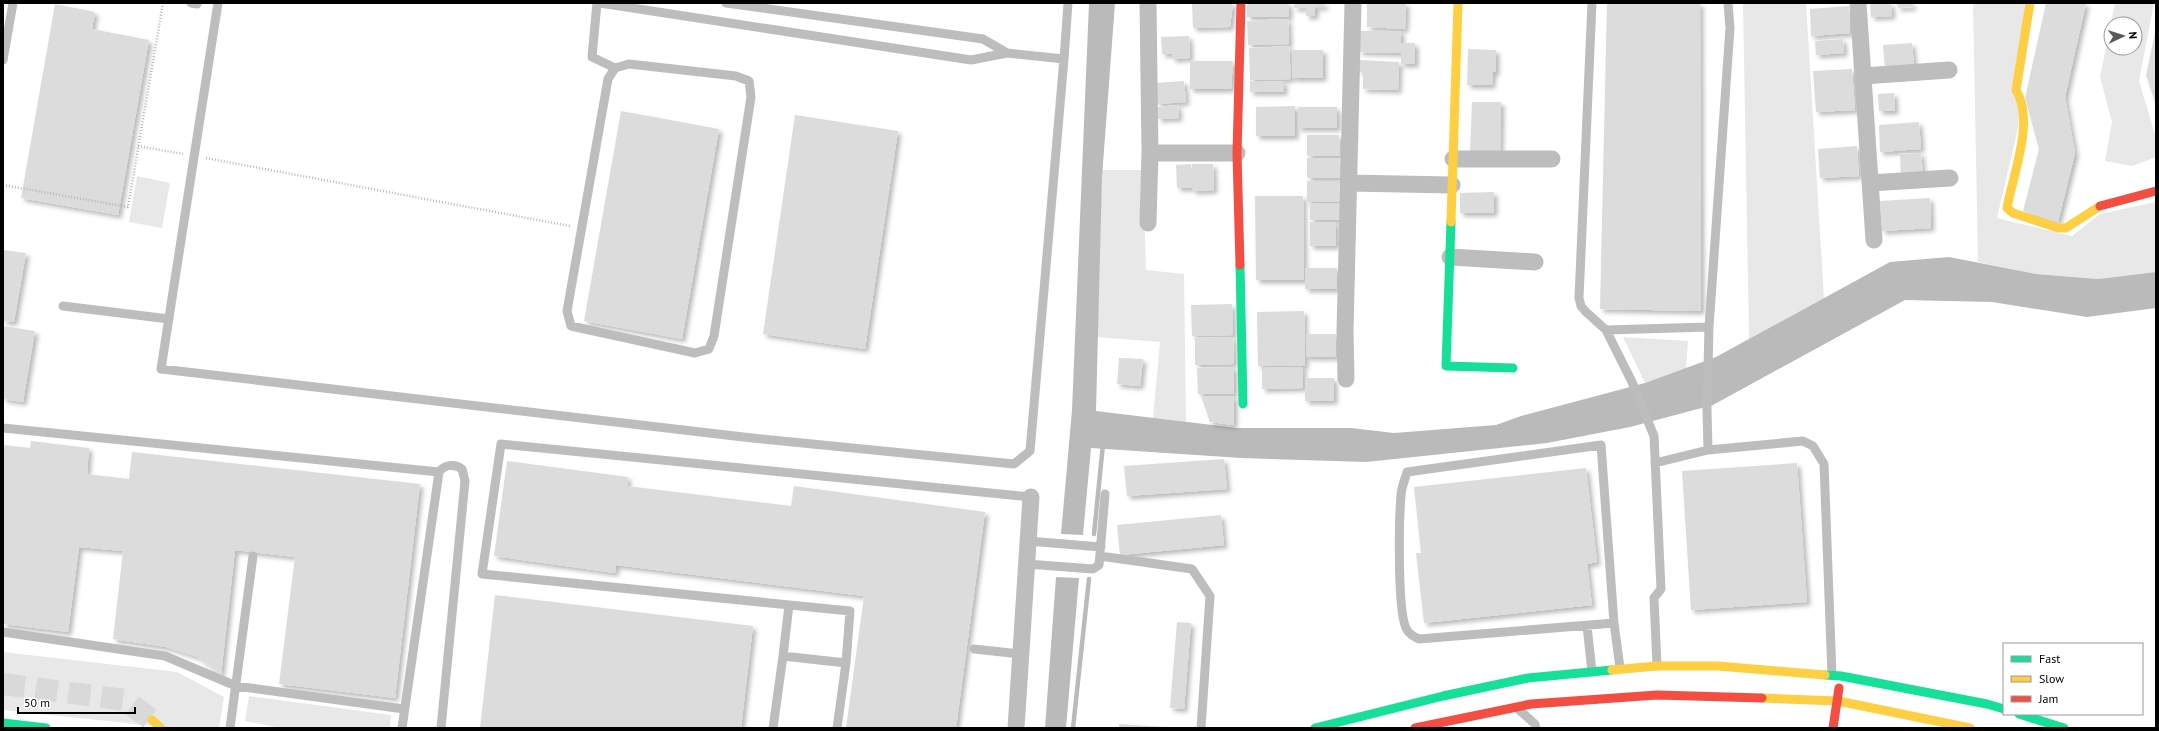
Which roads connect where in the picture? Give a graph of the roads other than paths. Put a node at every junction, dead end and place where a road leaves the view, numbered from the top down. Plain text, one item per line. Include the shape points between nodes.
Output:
1 (13, 3) edge
2 (218, 3) edge
3 (598, 3) edge
4 (726, 3) edge
5 (1068, 3) edge
6 (1148, 3) edge
7 (1241, 3) edge
8 (1353, 3) edge
9 (1458, 3) edge
10 (1592, 3) edge
11 (1728, 3) edge
12 (1858, 3) edge
13 (2030, 3) edge
14 (1007, 53) junction
15 (1064, 59) junction
16 (3, 60) edge
17 (615, 68) junction
18 (1949, 70) dead end
19 (1863, 76) junction
20 (1150, 153) junction
21 (1237, 154) junction
22 (1453, 159) junction
23 (1552, 159) dead end
24 (1950, 178) dead end
25 (1348, 183) junction
26 (1870, 183) junction
27 (1452, 185) junction
28 (2156, 191) edge
29 (1148, 223) dead end
30 (1874, 240) dead end
31 (1450, 257) junction
32 (1535, 262) dead end
33 (63, 306) dead end
34 (169, 319) junction
35 (1709, 327) junction
36 (1606, 330) junction
37 (1513, 368) dead end
38 (1346, 379) dead end
39 (1243, 404) dead end
40 (3, 428) edge
41 (1708, 450) junction
42 (1655, 463) junction
43 (439, 472) junction
44 (1105, 494) dead end
45 (1031, 497) joint
46 (1028, 542) junction
47 (1100, 552) junction
48 (253, 556) dead end
49 (1027, 564) junction
50 (789, 605) junction
51 (1614, 623) junction
52 (1587, 626) junction
53 (3, 632) edge
54 (974, 649) dead end
55 (1020, 654) junction
56 (782, 656) junction
57 (846, 663) junction
58 (1657, 666) junction
59 (1620, 668) junction
60 (1592, 672) junction
61 (1836, 675) junction
62 (236, 686) junction
63 (1838, 701) junction
64 (1517, 707) junction
65 (404, 709) junction
66 (2003, 709) edge
67 (2022, 715) edge
68 (152, 720) tunnel mouth
69 (3, 723) edge
70 (46, 728) edge
71 (161, 728) edge
72 (230, 728) edge
73 (402, 728) edge
74 (441, 728) edge
75 (773, 728) edge
76 (837, 728) edge
77 (1016, 728) edge
78 (1201, 728) edge
79 (1315, 728) edge
80 (1415, 728) edge
81 (1536, 728) edge
82 (1833, 728) edge
83 (1970, 728) edge
84 (2064, 728) edge

1 - 16 lane
2 - 34 lane
3 - 14 lane via 971,60
3 - 17 lane via 592,57
4 - 14 lane via 983,39
5 - 15 lane
6 - 20 street
7 - 21 street
8 - 25 street
9 - 22 street
10 - 36 lane via 1579,298 1586,312
11 - 35 lane via 1730,28
12 - 19 street
13 - 28 street via 2016,90 2020,93 2025,121 2007,208 2013,213 2058,228 2066,228 2098,206
14 - 15 lane
15 - 34 lane via 1030,451 1014,464 752,438 161,369
17 - 17 lane via 608,79 567,311 571,326 696,353 710,349 751,97 749,80 736,76 629,64
18 - 19 street
19 - 26 street
20 - 21 street
20 - 29 street
21 - 39 street
22 - 23 street
22 - 27 street
24 - 26 street
25 - 27 street
25 - 38 street
26 - 30 street
27 - 31 street
31 - 32 street
31 - 37 street via 1446,366
33 - 34 lane
35 - 36 lane
35 - 41 lane
36 - 42 lane via 1632,382 1654,436
40 - 43 lane
41 - 42 lane
41 - 61 lane via 1803,441 1813,446 1819,455 1824,464
42 - 58 lane via 1661,588 1654,598
43 - 65 lane
43 - 74 lane via 447,466 459,466 464,472 465,481
44 - 47 lane
45 - 46 street
45 - 50 lane via 501,444 482,574
46 - 47 lane
46 - 49 street
47 - 49 lane via 1099,566 1094,569
47 - 78 lane via 1192,569 1210,596
48 - 62 lane
49 - 55 street
50 - 56 lane
50 - 57 lane via 850,611
51 - 52 lane
51 - 52 lane via 1601,445 1407,472 1401,494 1401,594 1402,617 1412,636 1420,639
51 - 59 lane
52 - 60 lane
53 - 62 lane via 165,656
54 - 55 lane
55 - 77 street
56 - 57 lane
56 - 75 lane
57 - 76 lane
58 - 59 street
58 - 61 street via 1718,666
59 - 60 street
60 - 79 street via 1528,678
61 - 63 street
61 - 66 street
62 - 65 lane
62 - 72 lane
63 - 64 street via 1657,695
63 - 82 street
63 - 83 street
64 - 80 street
64 - 81 lane
65 - 73 lane
67 - 84 street
68 - 71 street
69 - 70 street

